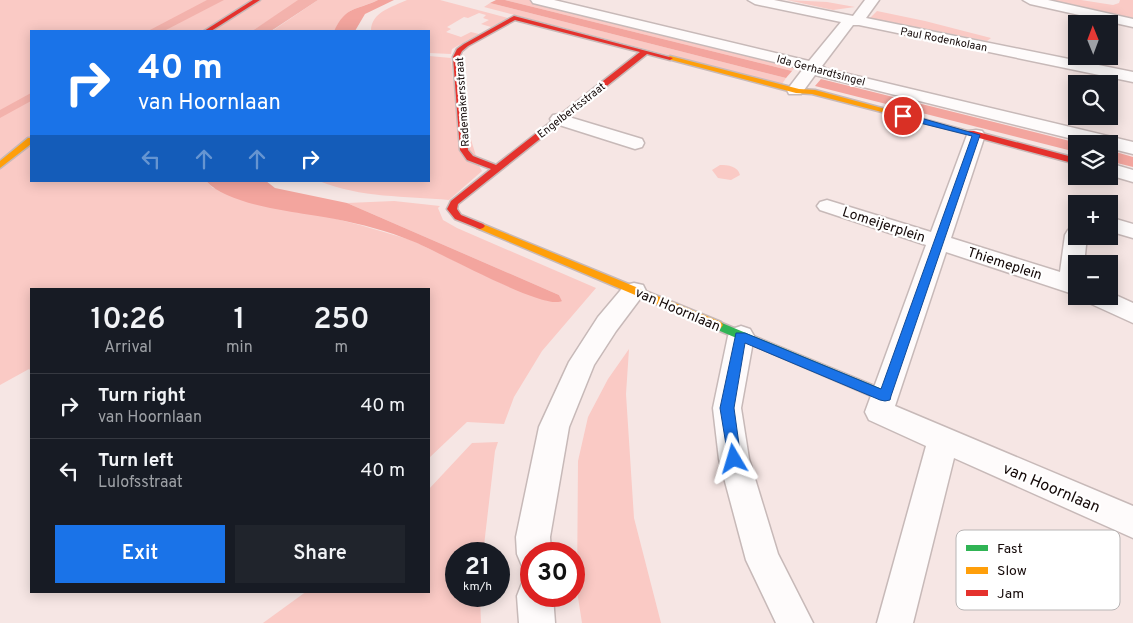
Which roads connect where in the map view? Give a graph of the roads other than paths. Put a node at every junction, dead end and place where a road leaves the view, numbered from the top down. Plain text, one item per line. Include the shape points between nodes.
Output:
1 (257, 0) edge
2 (538, 0) edge
3 (755, 0) edge
4 (872, 0) edge
5 (1030, 0) edge
6 (514, 18) joint
7 (853, 21) junction
8 (1133, 23) edge
9 (209, 30) edge
10 (645, 52) junction
11 (1133, 77) edge
12 (804, 79) junction
13 (559, 119) junction
14 (976, 135) junction
15 (30, 141) edge
16 (30, 141) edge
17 (634, 143) dead end
18 (1133, 148) edge
19 (0, 156) edge
20 (1068, 159) edge
21 (0, 165) edge
22 (496, 168) junction
23 (1118, 172) edge
24 (1133, 176) edge
25 (827, 206) dead end
26 (1118, 227) edge
27 (1133, 232) edge
28 (940, 242) junction
29 (1068, 283) edge
30 (634, 291) junction
31 (1114, 305) edge
32 (1133, 314) edge
33 (741, 336) junction
34 (885, 396) junction
35 (942, 440) junction
36 (1133, 522) edge
37 (533, 542) edge
38 (535, 607) edge
39 (536, 623) edge
40 (795, 623) edge
41 (895, 623) edge

1 - 9 street
2 - 12 street, Ida Gerhardtsingel
3 - 7 street, Paul Rodenkolaan
4 - 7 street
5 - 8 street
6 - 10 street, Ida Gerhardtsingel
6 - 22 street, Rademakersstraat via 466,45 456,57 464,150 470,158
7 - 11 street, Paul Rodenkolaan
7 - 12 street
10 - 12 street, Ida Gerhardtsingel
10 - 13 street, Engelbertsstraat
12 - 14 street, Ida Gerhardtsingel via 812,92
12 - 18 street, Ida Gerhardtsingel via 822,72
13 - 17 street
13 - 22 street, Engelbertsstraat
14 - 20 street, Ida Gerhardtsingel
14 - 28 street
15 - 19 street
16 - 21 street
22 - 30 street, van Hoornlaan via 454,202 452,209 458,217
23 - 24 street
25 - 28 street, Lomeijerplein
26 - 27 street
28 - 29 street, Thiemeplein
28 - 34 street
30 - 33 street, van Hoornlaan
30 - 37 street via 606,324 582,362 554,427
31 - 32 street
33 - 34 street, van Hoornlaan
33 - 40 street via 727,408 734,459 763,560
34 - 35 street, van Hoornlaan via 879,412
35 - 36 street, van Hoornlaan
35 - 41 street
38 - 39 street

